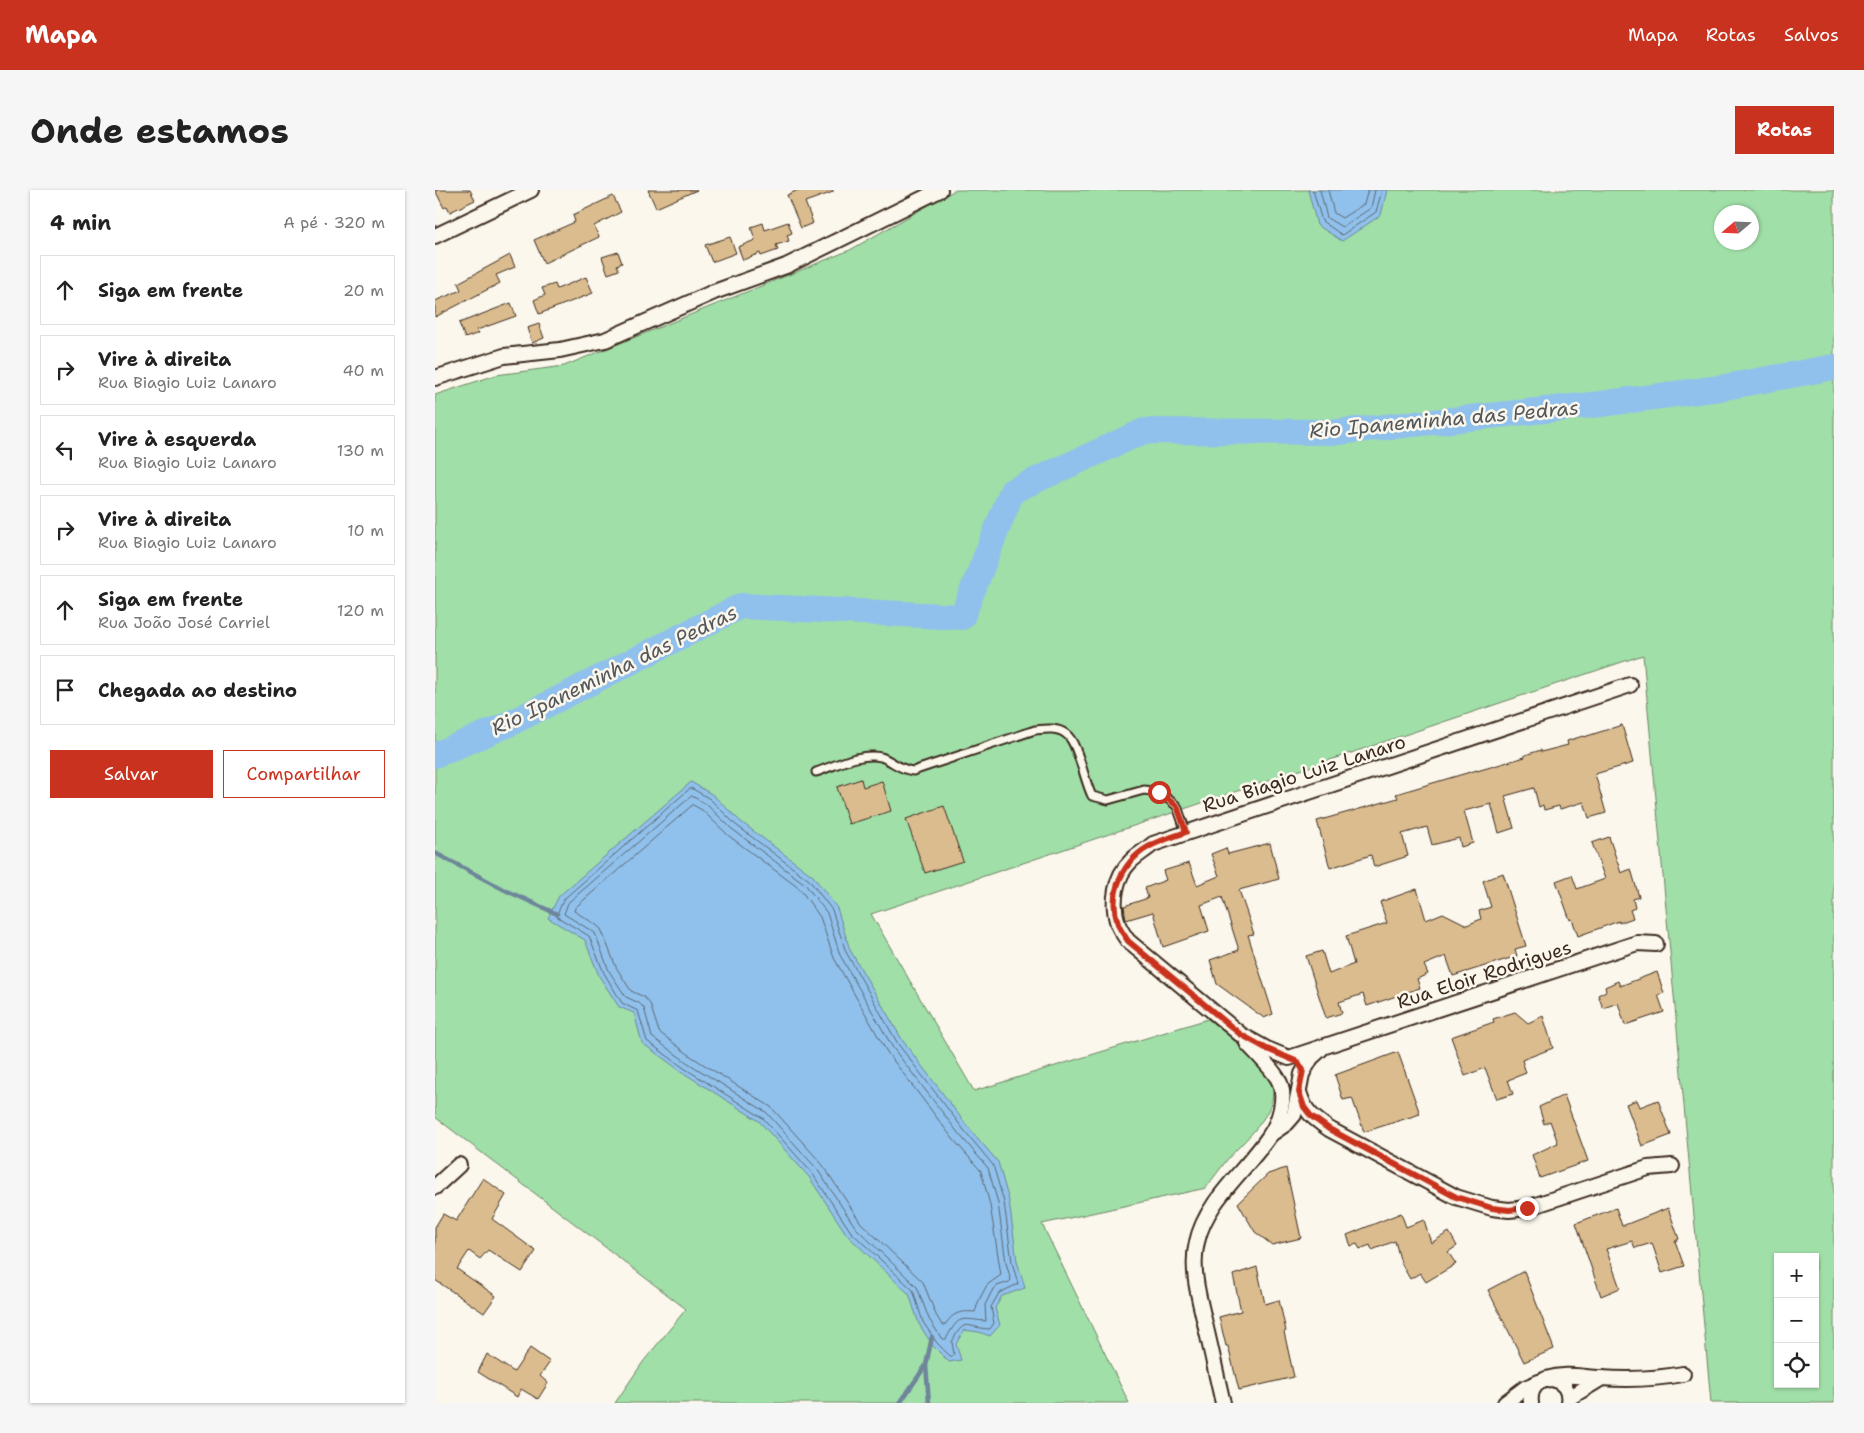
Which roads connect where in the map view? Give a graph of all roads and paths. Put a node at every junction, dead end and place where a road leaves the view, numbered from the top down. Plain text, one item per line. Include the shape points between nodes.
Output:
1 (531, 190) edge
2 (940, 190) edge
3 (435, 236) edge
4 (435, 378) edge
5 (1630, 685) dead end
6 (816, 772) dead end
7 (1186, 832) junction
8 (1657, 944) dead end
9 (1240, 1034) junction
10 (1323, 1046) junction
11 (1289, 1058) junction
12 (1302, 1074) junction
13 (1279, 1080) junction
14 (1299, 1092) junction
15 (1282, 1126) junction
16 (1329, 1129) junction
17 (1270, 1135) junction
18 (459, 1165) dead end
19 (1672, 1166) dead end
20 (435, 1187) edge
21 (1683, 1374) dead end
22 (1602, 1378) junction
23 (1543, 1380) junction
24 (1569, 1400) edge
25 (1223, 1403) edge
26 (1505, 1403) edge
27 (1531, 1403) edge

1 - 3 street
2 - 4 street via 786,266 714,292 605,340 560,350 504,356
5 - 7 street, Rua Biagio Luiz Lanaro
6 - 7 lane via 874,756 884,758 902,770 913,771 1035,730 1052,729 1066,734 1075,747 1092,796 1108,800 1144,790 1159,792 1177,806
7 - 9 street, Rua Biagio Luiz Lanaro via 1153,844 1130,862 1121,874 1114,908 1118,926 1128,941
8 - 10 street, Rua Eloir Rodrigues via 1637,944
9 - 11 street, Rua Biagio Luiz Lanaro
9 - 13 street, Rua Biagio Luiz Lanaro
10 - 11 street, Rua Eloir Rodrigues
10 - 12 street
11 - 12 street via 1298,1062
11 - 13 street via 1278,1064
12 - 13 street via 1294,1084
12 - 14 street
13 - 17 street via 1282,1100
14 - 15 street via 1294,1115
14 - 16 street via 1311,1116
15 - 16 street via 1303,1123
15 - 17 street
16 - 19 street via 1456,1197 1509,1210 1527,1208 1648,1168
17 - 25 street via 1211,1210 1197,1242 1196,1280
18 - 20 street
21 - 22 street via 1662,1378
22 - 23 street via 1566,1375
22 - 24 street
23 - 24 street via 1553,1379 1564,1385
23 - 26 street
23 - 27 street via 1531,1391

